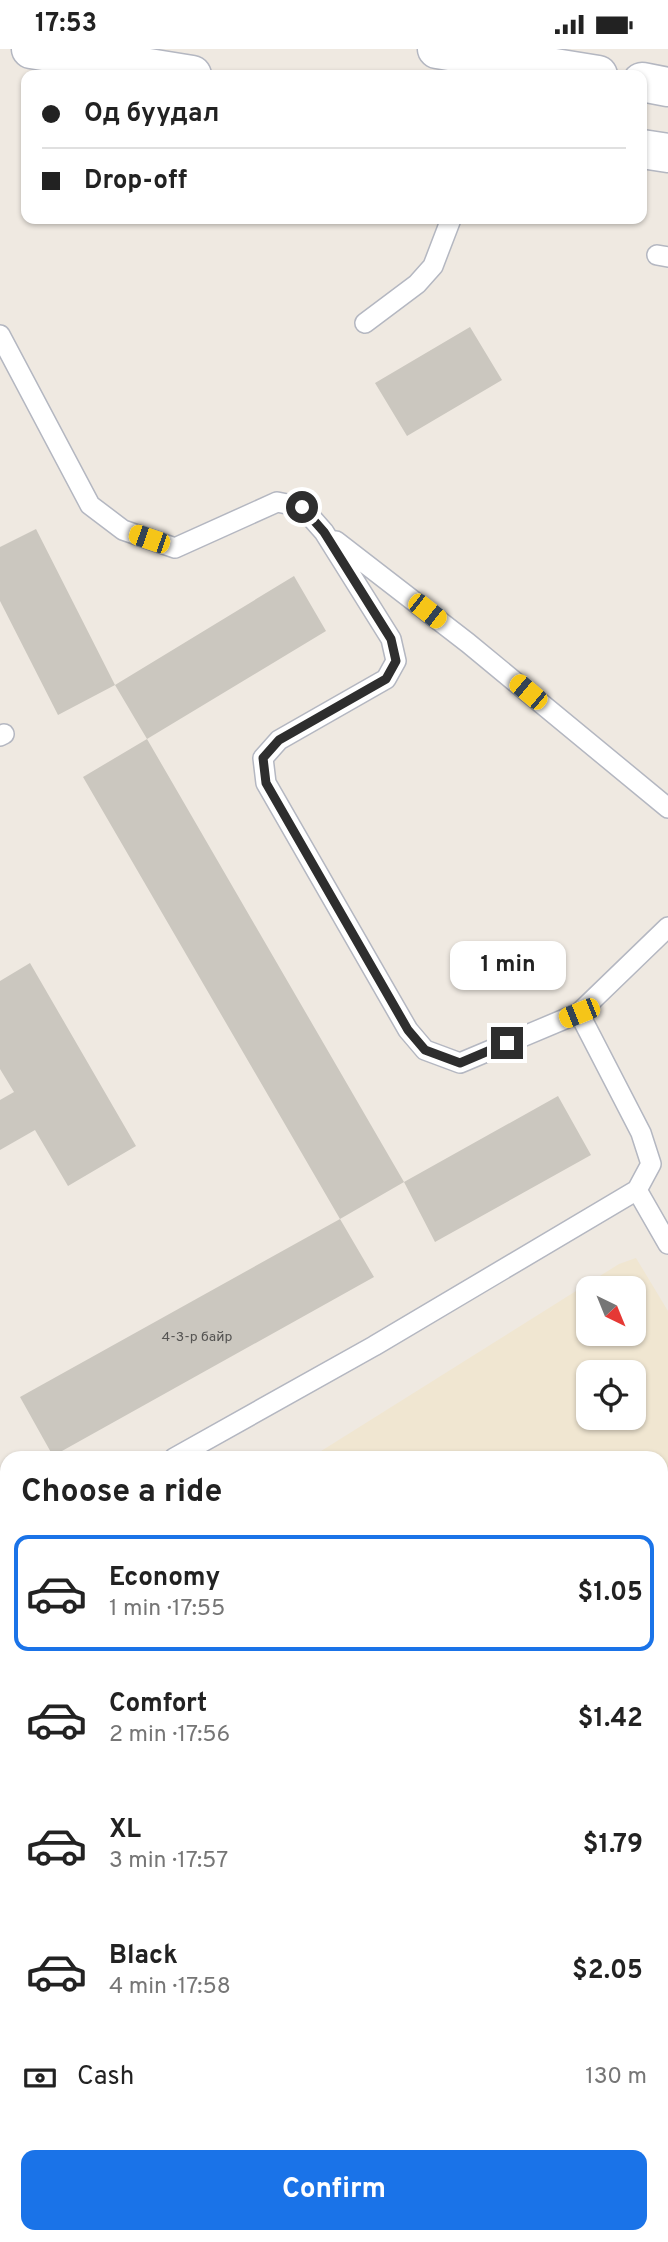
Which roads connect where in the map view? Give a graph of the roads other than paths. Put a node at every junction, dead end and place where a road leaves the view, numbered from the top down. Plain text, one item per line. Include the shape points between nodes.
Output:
1 (31, 49) edge
2 (437, 49) edge
3 (161, 70) edge
4 (567, 70) edge
5 (647, 83) edge
6 (668, 87) edge
7 (647, 150) edge
8 (668, 153) edge
9 (449, 224) edge
10 (365, 323) dead end
11 (0, 335) edge
12 (324, 532) junction
13 (668, 808) edge
14 (668, 927) edge
15 (579, 1013) junction
16 (636, 1190) junction
17 (668, 1244) edge
18 (186, 1451) edge

1 - 3 main road
2 - 4 main road
5 - 6 main road
7 - 8 main road
9 - 10 lane via 433,266 417,284
11 - 12 lane via 90,505 123,530 175,548 277,502 302,507
12 - 13 lane via 468,643
12 - 15 lane via 391,639 396,661 386,679 279,740 263,758 266,783 408,1030 425,1050 460,1063
14 - 15 lane
15 - 16 lane via 641,1133 650,1164
16 - 17 lane
16 - 18 lane

